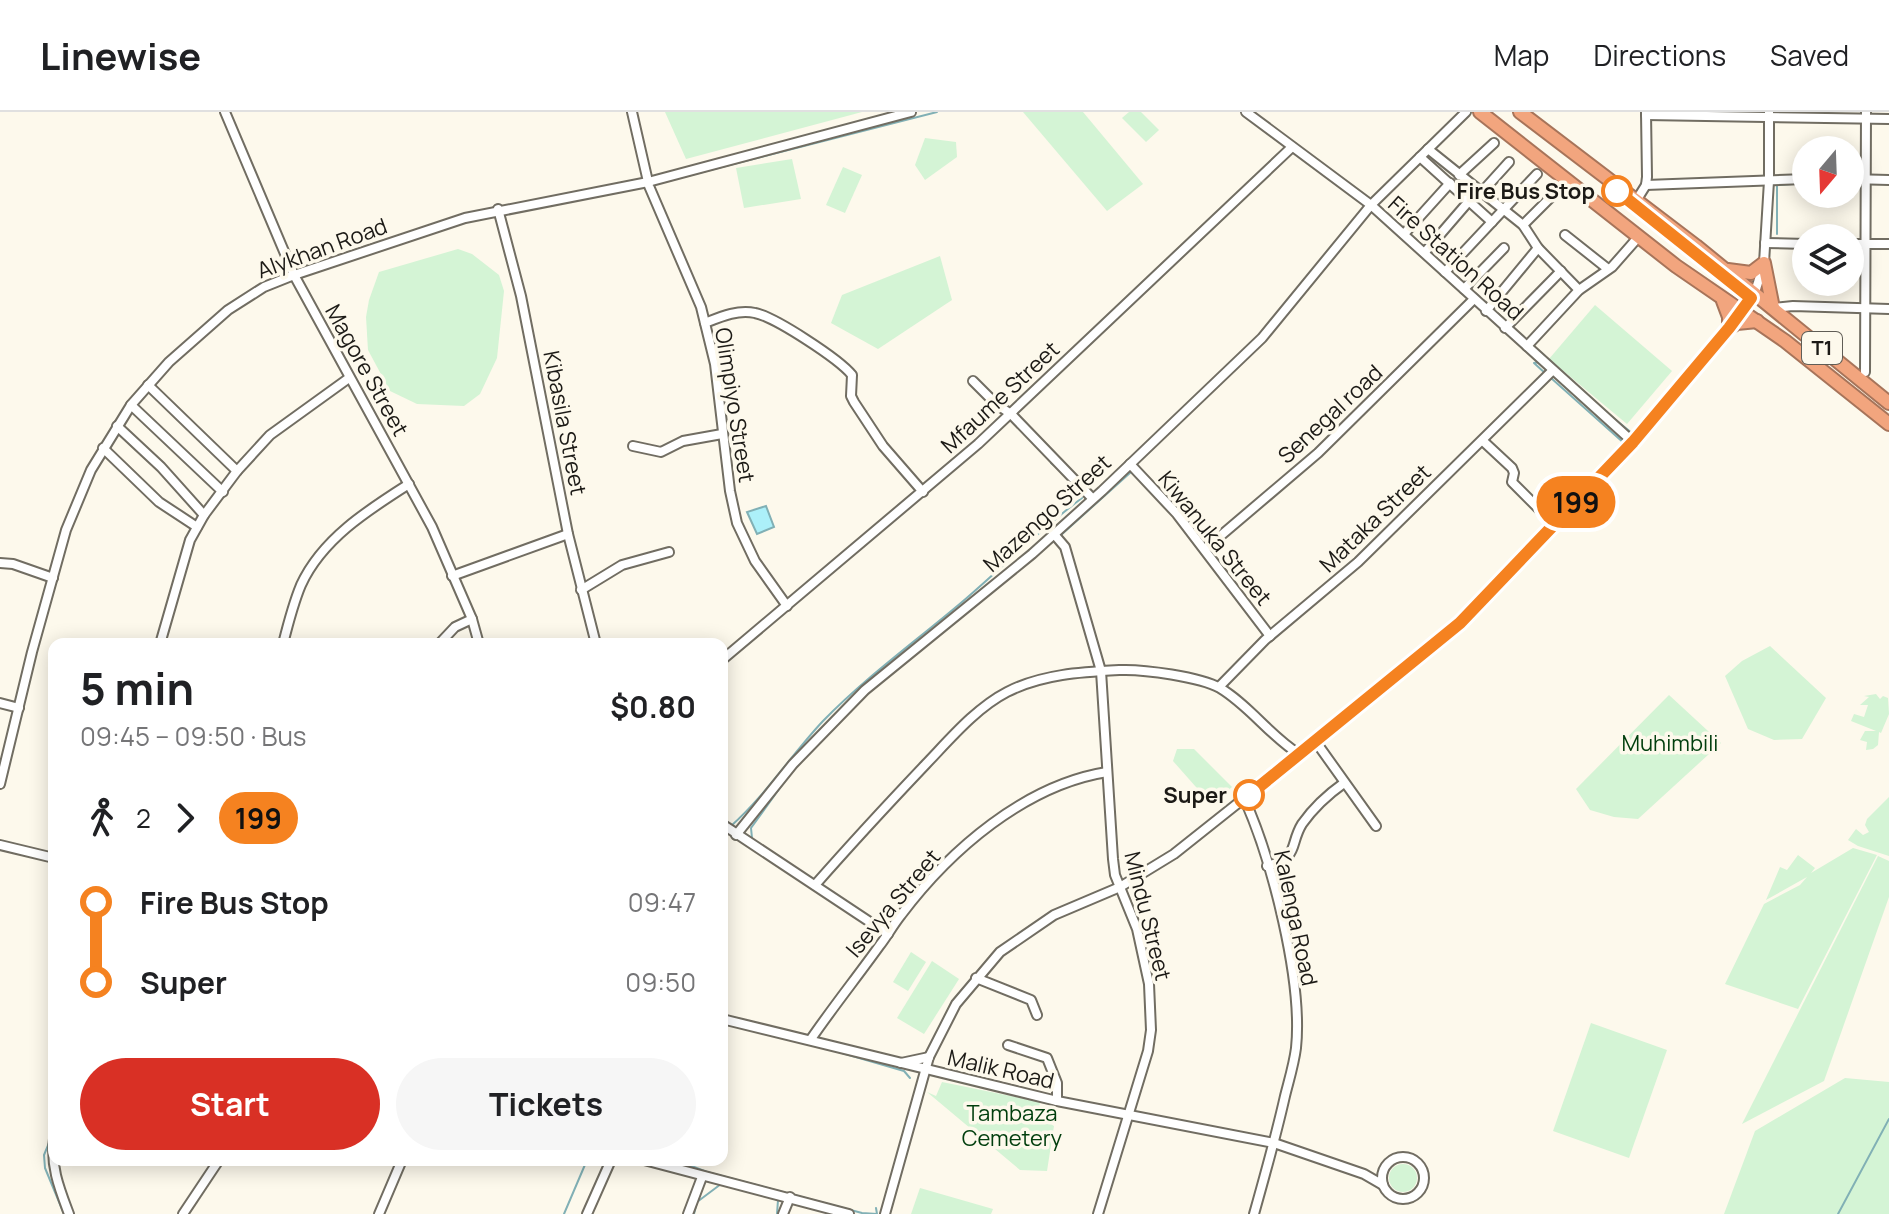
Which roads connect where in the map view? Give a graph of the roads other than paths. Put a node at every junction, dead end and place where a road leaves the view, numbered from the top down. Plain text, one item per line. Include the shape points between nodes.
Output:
1 (225, 112) edge
2 (632, 112) edge
3 (911, 112) edge
4 (1246, 112) edge
5 (1466, 112) edge
6 (1480, 112) edge
7 (1520, 112) edge
8 (1646, 114) edge
9 (1769, 115) edge
10 (1866, 115) edge
11 (1889, 119) edge
12 (1494, 143) dead end
13 (1292, 147) junction
14 (1428, 149) junction
15 (1420, 157) junction
16 (1509, 162) dead end
17 (1537, 174) dead end
18 (1459, 175) junction
19 (1866, 179) junction
20 (1792, 180) edge
21 (1889, 180) edge
22 (1769, 181) junction
23 (648, 182) junction
24 (1450, 183) junction
25 (1646, 185) junction
26 (1560, 188) dead end
27 (1481, 193) junction
28 (1469, 201) junction
29 (1636, 201) junction
30 (1371, 205) junction
31 (498, 209) junction
32 (1502, 209) junction
33 (1492, 222) junction
34 (1523, 225) junction
35 (1404, 234) junction
36 (1565, 235) dead end
37 (1634, 242) dead end
38 (1765, 243) junction
39 (1792, 244) edge
40 (1864, 244) junction
41 (1889, 244) edge
42 (1504, 248) dead end
43 (1538, 248) junction
44 (1425, 252) junction
45 (1764, 263) junction
46 (1722, 267) junction
47 (1608, 269) junction
48 (1561, 271) junction
49 (1445, 272) junction
50 (294, 275) junction
51 (1464, 289) junction
52 (1579, 290) junction
53 (1754, 293) junction
54 (1474, 299) junction
55 (1723, 300) junction
56 (1773, 308) junction
57 (1865, 308) junction
58 (1889, 309) edge
59 (1486, 311) junction
60 (1741, 312) junction
61 (1757, 321) junction
62 (705, 323) junction
63 (1505, 328) junction
64 (1729, 328) junction
65 (1527, 346) junction
66 (1552, 371) junction
67 (1865, 372) dead end
68 (349, 378) junction
69 (973, 381) dead end
70 (148, 385) junction
71 (1889, 403) edge
72 (131, 405) junction
73 (1011, 414) junction
74 (1889, 424) edge
75 (117, 426) junction
76 (722, 434) junction
77 (1483, 441) junction
78 (1633, 442) junction
79 (633, 446) dead end
80 (103, 448) junction
81 (1130, 464) junction
82 (237, 471) junction
83 (409, 484) junction
84 (223, 492) junction
85 (923, 492) junction
86 (1092, 498) junction
87 (204, 515) junction
88 (1551, 521) dead end
89 (197, 527) junction
90 (1053, 533) junction
91 (568, 534) junction
92 (1205, 549) junction
93 (669, 552) dead end
94 (0, 563) edge
95 (452, 576) junction
96 (53, 578) junction
97 (581, 590) junction
98 (787, 606) junction
99 (472, 619) junction
100 (1270, 636) junction
101 (162, 638) edge
102 (285, 638) edge
103 (445, 638) edge
104 (477, 638) edge
105 (594, 638) edge
106 (728, 655) edge
107 (1101, 671) junction
108 (1219, 687) junction
109 (0, 703) edge
110 (19, 708) junction
111 (1316, 742) junction
112 (4, 754) edge
113 (1299, 754) junction
114 (1107, 772) junction
115 (1344, 783) junction
116 (0, 784) edge
117 (1244, 798) junction
118 (1376, 826) dead end
119 (728, 829) edge
120 (736, 835) junction
121 (0, 845) edge
122 (48, 857) edge
123 (1267, 866) junction
124 (815, 885) junction
125 (1120, 887) junction
126 (888, 934) junction
127 (976, 978) junction
128 (1037, 1015) dead end
129 (728, 1021) edge
130 (811, 1039) junction
131 (1008, 1045) dead end
132 (929, 1057) junction
133 (900, 1064) junction
134 (924, 1070) junction
135 (1057, 1101) junction
136 (1130, 1116) junction
137 (1274, 1143) junction
138 (54, 1166) edge
139 (215, 1166) edge
140 (399, 1166) edge
141 (608, 1166) edge
142 (664, 1166) edge
143 (1385, 1167) junction
144 (1364, 1174) junction
145 (702, 1177) junction
146 (1383, 1185) junction
147 (790, 1197) junction
148 (69, 1214) edge
149 (183, 1214) edge
150 (379, 1214) edge
151 (587, 1214) edge
152 (688, 1214) edge
153 (783, 1214) edge
154 (849, 1214) edge
155 (885, 1214) edge
156 (1098, 1214) edge
157 (1254, 1214) edge

1 - 50 street, Magore Street
2 - 23 street, Olimpiyo Street
3 - 23 street, Alykhan Road
4 - 13 street, Fire Station Road
5 - 14 street, Mazengo Street
6 - 55 highway, T1
7 - 29 highway, T1
8 - 9 street
8 - 25 street
9 - 10 street
9 - 22 street
10 - 11 street
10 - 19 street
12 - 18 street
13 - 30 street, Fire Station Road
13 - 73 street, Mfaume Street
14 - 15 street, Mazengo Street
14 - 18 street
15 - 24 street
15 - 30 street, Mazengo Street
16 - 27 street
17 - 32 street
18 - 27 street
19 - 21 street
19 - 40 street
20 - 22 street
22 - 25 street
22 - 38 street
23 - 31 street, Alykhan Road
23 - 62 street, Olimpiyo Street
24 - 28 street
24 - 35 street
25 - 29 street
26 - 34 street
27 - 32 street
28 - 33 street
28 - 44 street
29 - 46 highway, T1
30 - 35 street, Fire Station Road
30 - 81 street, Mazengo Street via 1262,338
31 - 50 street, Alykhan Road
31 - 91 street, Kibasila Street via 533,350
32 - 33 street
32 - 34 street
33 - 49 street
34 - 43 street
35 - 44 street, Fire Station Road
36 - 47 street
37 - 47 street
38 - 39 street
38 - 45 street
40 - 41 street
40 - 57 street
42 - 51 street
43 - 48 street
43 - 59 street
44 - 49 street, Fire Station Road
45 - 46 highway via 1751,273
45 - 53 street
45 - 56 highway
46 - 53 highway, T1
47 - 52 street
48 - 52 street
48 - 63 street
49 - 51 street, Fire Station Road
50 - 68 street, Magore Street
50 - 70 street, Alykhan Road via 228,310
51 - 54 street, Fire Station Road
52 - 65 street
53 - 56 highway, T1
53 - 60 street
54 - 59 street, Fire Station Road
54 - 92 street, Senegal road via 1318,453
55 - 60 highway, T1
55 - 64 highway
56 - 57 street
56 - 71 highway, T1
57 - 58 street
57 - 67 street
59 - 63 street, Fire Station Road
60 - 61 highway, T1
60 - 64 street
61 - 64 highway
61 - 74 highway, T1
62 - 76 street, Olimpiyo Street
62 - 85 street via 755,313 840,364 852,375 851,396 878,439
63 - 65 street, Fire Station Road
64 - 78 street
65 - 66 street, Fire Station Road
66 - 77 street, Mataka Street
66 - 78 street, Fire Station Road
68 - 82 street via 270,435
68 - 83 street, Magore Street
69 - 73 street
70 - 72 street, Alykhan Road
70 - 82 street
72 - 75 street, Alykhan Road
72 - 84 street
73 - 85 street, Mfaume Street
73 - 86 street
75 - 80 street, Alykhan Road
75 - 87 street
76 - 79 street via 683,441 661,452
76 - 98 street, Olimpiyo Street via 737,523 755,561
77 - 88 street via 1512,468 1512,482
77 - 100 street, Mataka Street via 1358,562
78 - 111 street via 1460,623
80 - 89 street via 159,502
80 - 96 street, Alykhan Road via 74,507
81 - 86 street, Mazengo Street
81 - 92 street, Kiwanuka Street
82 - 84 street
83 - 95 street, Magore Street
83 - 102 street via 366,511 320,555 302,582
84 - 87 street
85 - 98 street, Mfaume Street
86 - 90 street, Mazengo Street
87 - 89 street
89 - 101 street
90 - 107 street, Mindu Street via 1065,547
90 - 120 street, Mazengo Street via 865,690 793,764
91 - 95 street
91 - 97 street, Kibasila Street
92 - 100 street, Kiwanuka Street
93 - 97 street via 622,565
94 - 96 street
95 - 99 street, Magore Street
96 - 110 street, Alykhan Road
97 - 105 street, Kibasila Street
98 - 106 street, Mfaume Street
99 - 103 street
99 - 104 street, Magore Street
100 - 108 street, Mataka Street
107 - 108 street via 1132,669
107 - 114 street, Mindu Street
107 - 124 street via 1036,680 986,706
108 - 113 street
109 - 110 street
110 - 112 street, Alykhan Road
111 - 113 street
111 - 115 street
112 - 116 street, Alykhan Road
113 - 117 street
114 - 125 street, Mindu Street
114 - 126 street, Isevya Street via 1056,784 999,819 933,879
115 - 118 street
115 - 123 street via 1314,807 1298,831 1294,850
117 - 123 street, Kalenga Road
117 - 125 street via 1174,854
119 - 120 street
120 - 124 street
121 - 122 street
123 - 137 street, Kalenga Road via 1298,1011 1296,1050
124 - 126 street
125 - 127 street via 1027,932
125 - 136 street, Mindu Street via 1137,929 1150,997 1148,1051
126 - 130 street, Isevya Street
127 - 128 street via 1031,1000
127 - 132 street
129 - 130 street, Malik Road
130 - 133 street, Malik Road
131 - 135 street via 1047,1058 1057,1083
132 - 133 street
132 - 134 street
133 - 134 street, Malik Road
134 - 135 street, Malik Road
134 - 155 street
135 - 136 street, Malik Road
136 - 137 street, Malik Road
136 - 156 street, Mindu Street
137 - 144 street, Malik Road
137 - 157 street, Kalenga Road
138 - 148 street
139 - 149 street
140 - 150 street
141 - 151 street
142 - 145 street
143 - 144 street
143 - 146 street
143 - 146 street via 1396,1158 1410,1158 1422,1170 1423,1183 1417,1194 1405,1199 1393,1197
144 - 146 street, Malik Road
145 - 147 street
145 - 152 street
147 - 153 street
147 - 154 street

